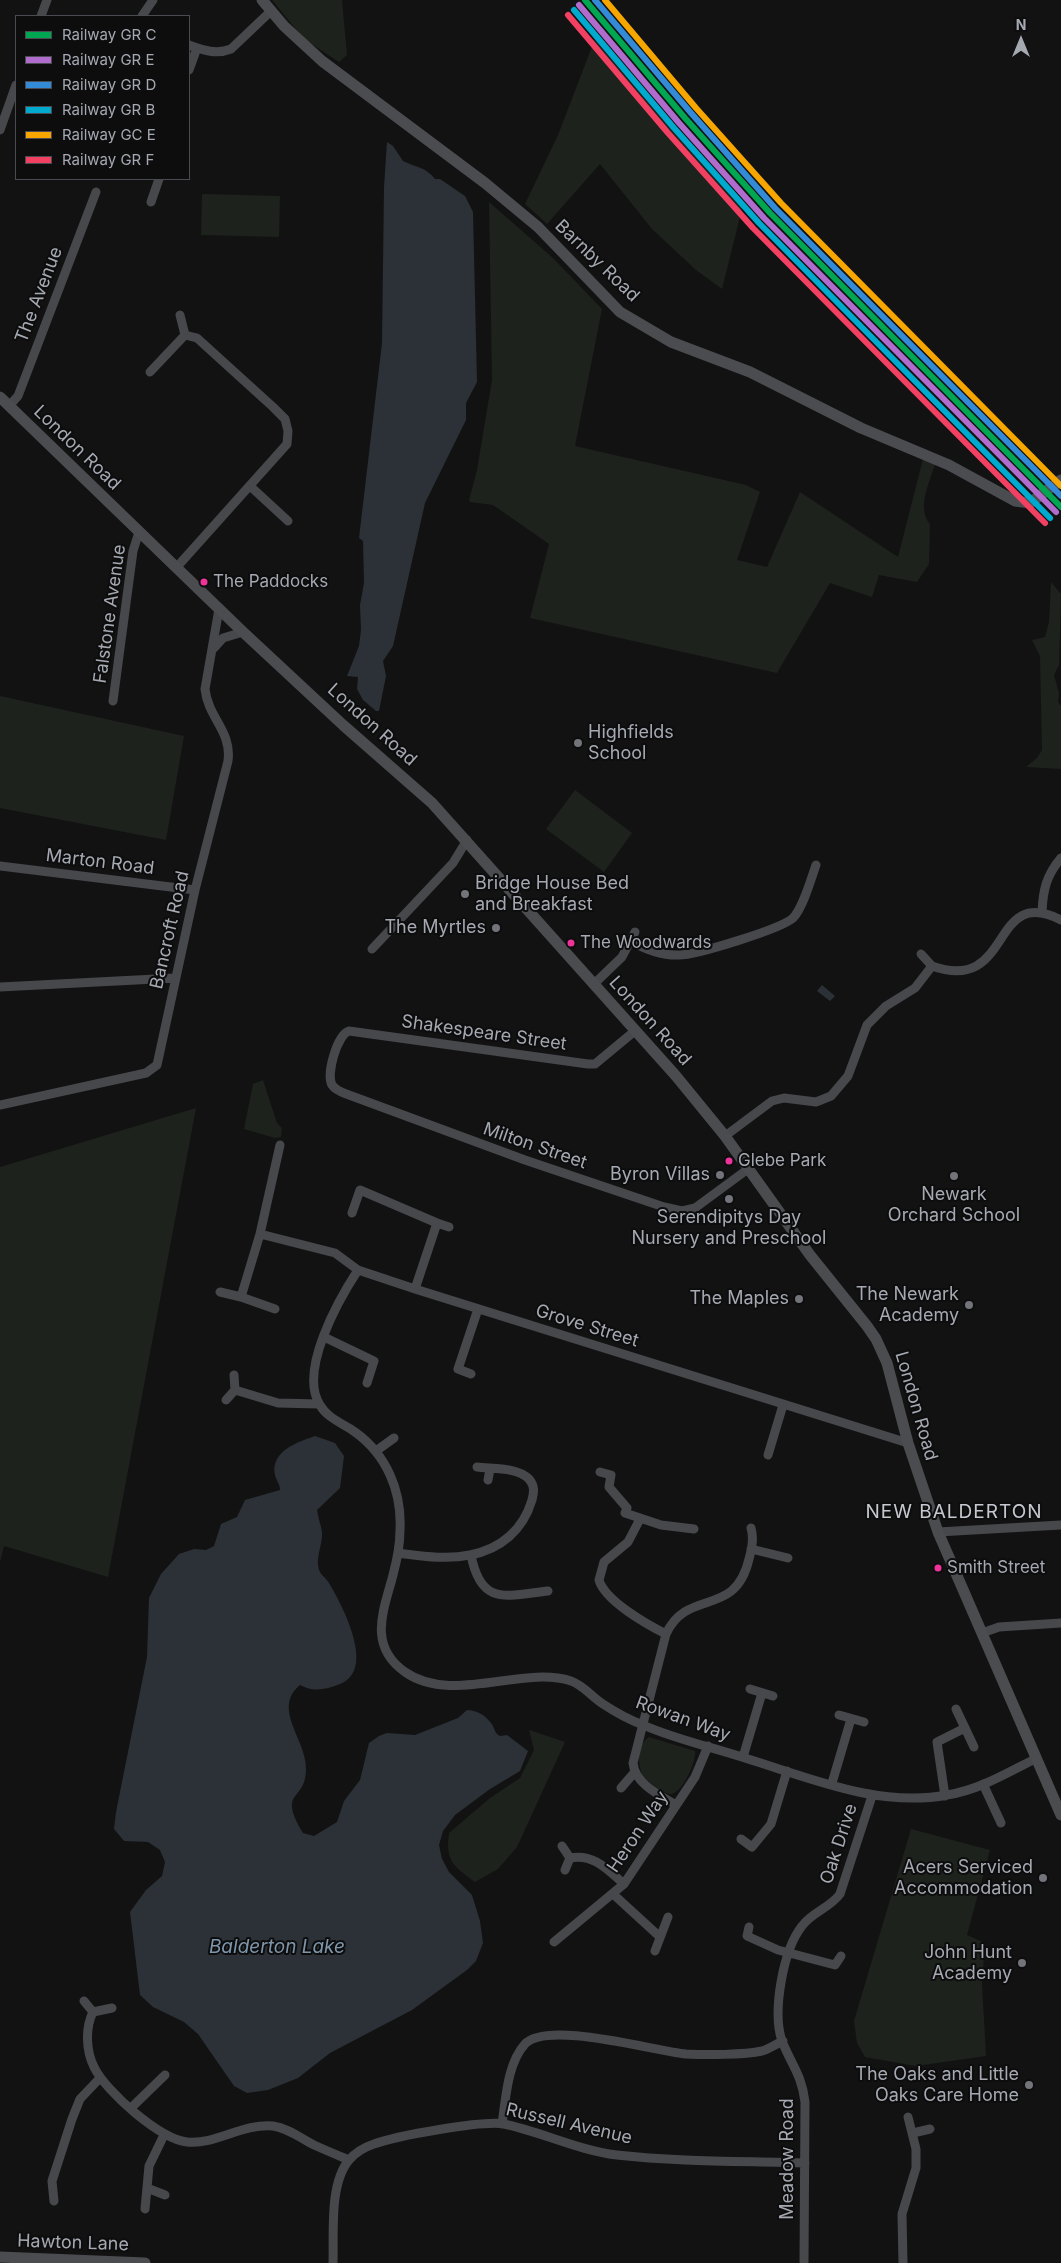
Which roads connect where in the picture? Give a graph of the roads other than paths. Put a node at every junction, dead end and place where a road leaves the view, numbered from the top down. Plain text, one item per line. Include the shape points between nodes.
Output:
1 (47, 0) edge
2 (152, 0) edge
3 (262, 0) edge
4 (271, 11) junction
5 (41, 15) edge
6 (143, 15) edge
7 (193, 47) edge
8 (190, 64) edge
9 (15, 88) edge
10 (0, 130) edge
11 (159, 180) edge
12 (96, 192) dead end
13 (151, 202) dead end
14 (180, 315) dead end
15 (185, 335) junction
16 (150, 372) dead end
17 (0, 397) edge
18 (9, 406) junction
19 (1061, 480) edge
20 (250, 486) junction
21 (288, 521) dead end
22 (139, 532) junction
23 (176, 568) junction
24 (220, 610) junction
25 (243, 632) junction
26 (214, 648) junction
27 (113, 701) dead end
28 (468, 840) junction
29 (1061, 858) edge
30 (816, 865) dead end
31 (0, 866) edge
32 (195, 890) junction
33 (1042, 912) junction
34 (1061, 920) edge
35 (635, 932) dead end
36 (632, 942) junction
37 (372, 949) dead end
38 (922, 954) dead end
39 (932, 966) junction
40 (176, 978) junction
41 (594, 984) junction
42 (0, 987) edge
43 (636, 1030) junction
44 (334, 1058) joint
45 (0, 1105) edge
46 (725, 1136) junction
47 (280, 1145) dead end
48 (748, 1169) junction
49 (352, 1213) dead end
50 (437, 1223) junction
51 (449, 1227) dead end
52 (260, 1234) junction
53 (358, 1270) junction
54 (415, 1290) junction
55 (220, 1292) dead end
56 (241, 1297) junction
57 (275, 1309) dead end
58 (478, 1309) junction
59 (324, 1337) junction
60 (471, 1374) dead end
61 (234, 1375) dead end
62 (367, 1383) dead end
63 (235, 1390) junction
64 (226, 1400) dead end
65 (318, 1404) junction
66 (783, 1405) junction
67 (394, 1438) dead end
68 (908, 1443) junction
69 (376, 1451) junction
70 (768, 1455) dead end
71 (478, 1467) dead end
72 (490, 1469) junction
73 (600, 1472) dead end
74 (488, 1480) dead end
75 (640, 1519) junction
76 (1061, 1525) edge
77 (751, 1528) dead end
78 (694, 1529) dead end
79 (938, 1532) junction
80 (751, 1549) junction
81 (398, 1553) junction
82 (471, 1555) junction
83 (788, 1558) dead end
84 (543, 1594) dead end
85 (1061, 1623) edge
86 (982, 1633) junction
87 (666, 1634) junction
88 (750, 1689) dead end
89 (762, 1693) junction
90 (773, 1696) dead end
91 (956, 1709) dead end
92 (839, 1715) dead end
93 (851, 1719) junction
94 (864, 1722) dead end
95 (642, 1725) junction
96 (965, 1728) junction
97 (708, 1746) junction
98 (974, 1747) dead end
99 (743, 1757) junction
100 (1035, 1759) junction
101 (787, 1771) junction
102 (634, 1773) junction
103 (832, 1783) junction
104 (983, 1784) junction
105 (621, 1788) dead end
106 (872, 1796) junction
107 (945, 1796) junction
108 (676, 1805) junction
109 (1061, 1815) edge
110 (1001, 1823) dead end
111 (741, 1839) dead end
112 (562, 1846) dead end
113 (570, 1858) junction
114 (565, 1870) dead end
115 (624, 1884) junction
116 (613, 1894) junction
117 (668, 1916) dead end
118 (660, 1937) junction
119 (554, 1942) dead end
120 (739, 1942) dead end
121 (655, 1951) dead end
122 (790, 1953) junction
123 (841, 1956) dead end
124 (778, 2000) joint
125 (84, 2001) dead end
126 (112, 2008) dead end
127 (93, 2012) junction
128 (783, 2041) junction
129 (165, 2075) dead end
130 (100, 2078) junction
131 (131, 2108) junction
132 (908, 2117) dead end
133 (502, 2124) junction
134 (930, 2129) dead end
135 (913, 2133) junction
136 (164, 2135) junction
137 (349, 2160) junction
138 (806, 2163) junction
139 (147, 2188) junction
140 (165, 2195) dead end
141 (54, 2201) dead end
142 (145, 2209) dead end
143 (0, 2258) edge
144 (145, 2263) edge
145 (333, 2263) edge
146 (804, 2263) edge
147 (903, 2263) edge

1 - 5 street
2 - 6 street
3 - 4 main road, Barnby Road
4 - 7 street via 231,49 217,52
4 - 19 main road, Barnby Road via 300,42 353,85 538,227 620,312 671,342 750,372 1019,502 1030,503
7 - 8 street
9 - 10 street
11 - 13 street
12 - 18 street, The Avenue via 18,396
14 - 15 street
15 - 16 street
15 - 20 street via 197,338 285,419 287,444
17 - 18 main road, London Road
18 - 22 main road, London Road
20 - 21 street
20 - 23 street
22 - 23 main road, London Road
22 - 27 street, Falstone Avenue via 133,551
23 - 24 main road, London Road
24 - 25 main road, London Road
24 - 26 street, Bancroft Road
25 - 26 street via 223,638
25 - 28 main road, London Road via 432,802
26 - 32 street, Bancroft Road via 206,699 226,736 229,752
28 - 37 street via 453,863
28 - 41 main road, London Road
29 - 33 street via 1046,880
30 - 36 street via 794,917 779,925 680,956 654,952
31 - 32 street, Marton Road
32 - 40 street, Bancroft Road
33 - 34 street
33 - 39 street via 1026,914 1014,922 991,954 976,968 951,972
35 - 36 street
36 - 41 street via 617,964
38 - 39 street
39 - 46 street via 915,988 886,1006 867,1025 848,1076 831,1096 816,1102 790,1098 772,1101
40 - 42 street
40 - 45 street, Bancroft Road via 158,1062 152,1071
41 - 43 main road, London Road
43 - 44 street, Shakespeare Street via 596,1064 548,1060 356,1031 343,1033
43 - 46 main road, London Road
44 - 48 street, Milton Street via 330,1078 338,1090 525,1160 664,1207 682,1211 695,1208
46 - 48 main road, London Road
47 - 52 street
48 - 68 main road, London Road via 784,1221 876,1339 887,1363
49 - 50 street via 360,1190
50 - 51 street
50 - 54 street
52 - 53 street, Grove Street via 335,1253
52 - 56 street
53 - 54 street, Grove Street
53 - 59 street via 339,1299
54 - 58 street, Grove Street
55 - 56 street
56 - 57 street
58 - 60 street via 458,1369
58 - 66 street, Grove Street
59 - 62 street via 374,1361
59 - 65 street via 316,1359 314,1378
61 - 63 street
63 - 64 street
63 - 65 street via 278,1403
65 - 69 street, Rowan Way
66 - 68 street, Grove Street
66 - 70 street
67 - 69 street
68 - 79 main road, London Road
69 - 81 street, Rowan Way via 394,1483 400,1502
71 - 72 street
72 - 74 street
72 - 82 street via 522,1474 531,1482 534,1491 520,1528 498,1544
73 - 75 street via 610,1476 609,1487 627,1508 625,1513
75 - 78 street
75 - 87 street via 628,1542 604,1562 600,1580 604,1590 619,1604
76 - 79 street
77 - 80 street
79 - 86 main road, London Road
80 - 83 street
80 - 87 street via 744,1579 735,1590 719,1600 688,1609 672,1623
81 - 82 street via 440,1558
81 - 95 street, Rowan Way via 380,1629 385,1649 405,1672 448,1685 544,1678 567,1680
82 - 84 street via 478,1580 490,1591 507,1595
85 - 86 street via 998,1626
86 - 100 main road, London Road
87 - 95 street
88 - 89 street
89 - 90 street
89 - 99 street
91 - 96 street
92 - 93 street
93 - 94 street
93 - 103 street
95 - 97 street, Rowan Way
95 - 102 street via 632,1763
96 - 98 street
96 - 107 street via 937,1742
97 - 99 street, Rowan Way
97 - 108 street, Heron Way via 695,1777
99 - 101 street, Rowan Way
100 - 104 street, Rowan Way
100 - 109 main road, London Road
101 - 103 street, Rowan Way
101 - 111 street via 771,1824 752,1847
102 - 105 street
102 - 108 street
103 - 106 street, Rowan Way
104 - 107 street, Rowan Way
104 - 110 street
106 - 107 street, Rowan Way via 899,1800
106 - 122 street, Oak Drive via 840,1894 803,1924
108 - 115 street, Heron Way
112 - 113 street
113 - 114 street
113 - 115 street via 591,1858
115 - 116 street, Heron Way
116 - 118 street
116 - 119 street, Heron Way
117 - 118 street
118 - 121 street
120 - 122 street via 748,1932
122 - 123 street via 836,1970
122 - 124 street, Oak Drive
124 - 128 street, Meadow Road
125 - 127 street
126 - 127 street
127 - 130 street via 88,2036
128 - 133 street via 762,2051 685,2054 614,2040 541,2035 527,2042 516,2056
128 - 138 street, Meadow Road via 804,2089
129 - 131 street
130 - 131 street
130 - 141 street via 80,2099 72,2119 52,2181
131 - 136 street
132 - 135 street
133 - 137 street, Russell Avenue via 443,2129 390,2139 363,2148
133 - 138 street, Russell Avenue via 614,2154
134 - 135 street
135 - 147 street via 916,2168 902,2214
136 - 137 street via 194,2142 244,2129 272,2126 283,2128
136 - 139 street via 149,2166
137 - 145 street, Russell Avenue via 336,2188
138 - 146 street, Meadow Road
139 - 140 street
139 - 142 street
143 - 144 main road, Hawton Lane

